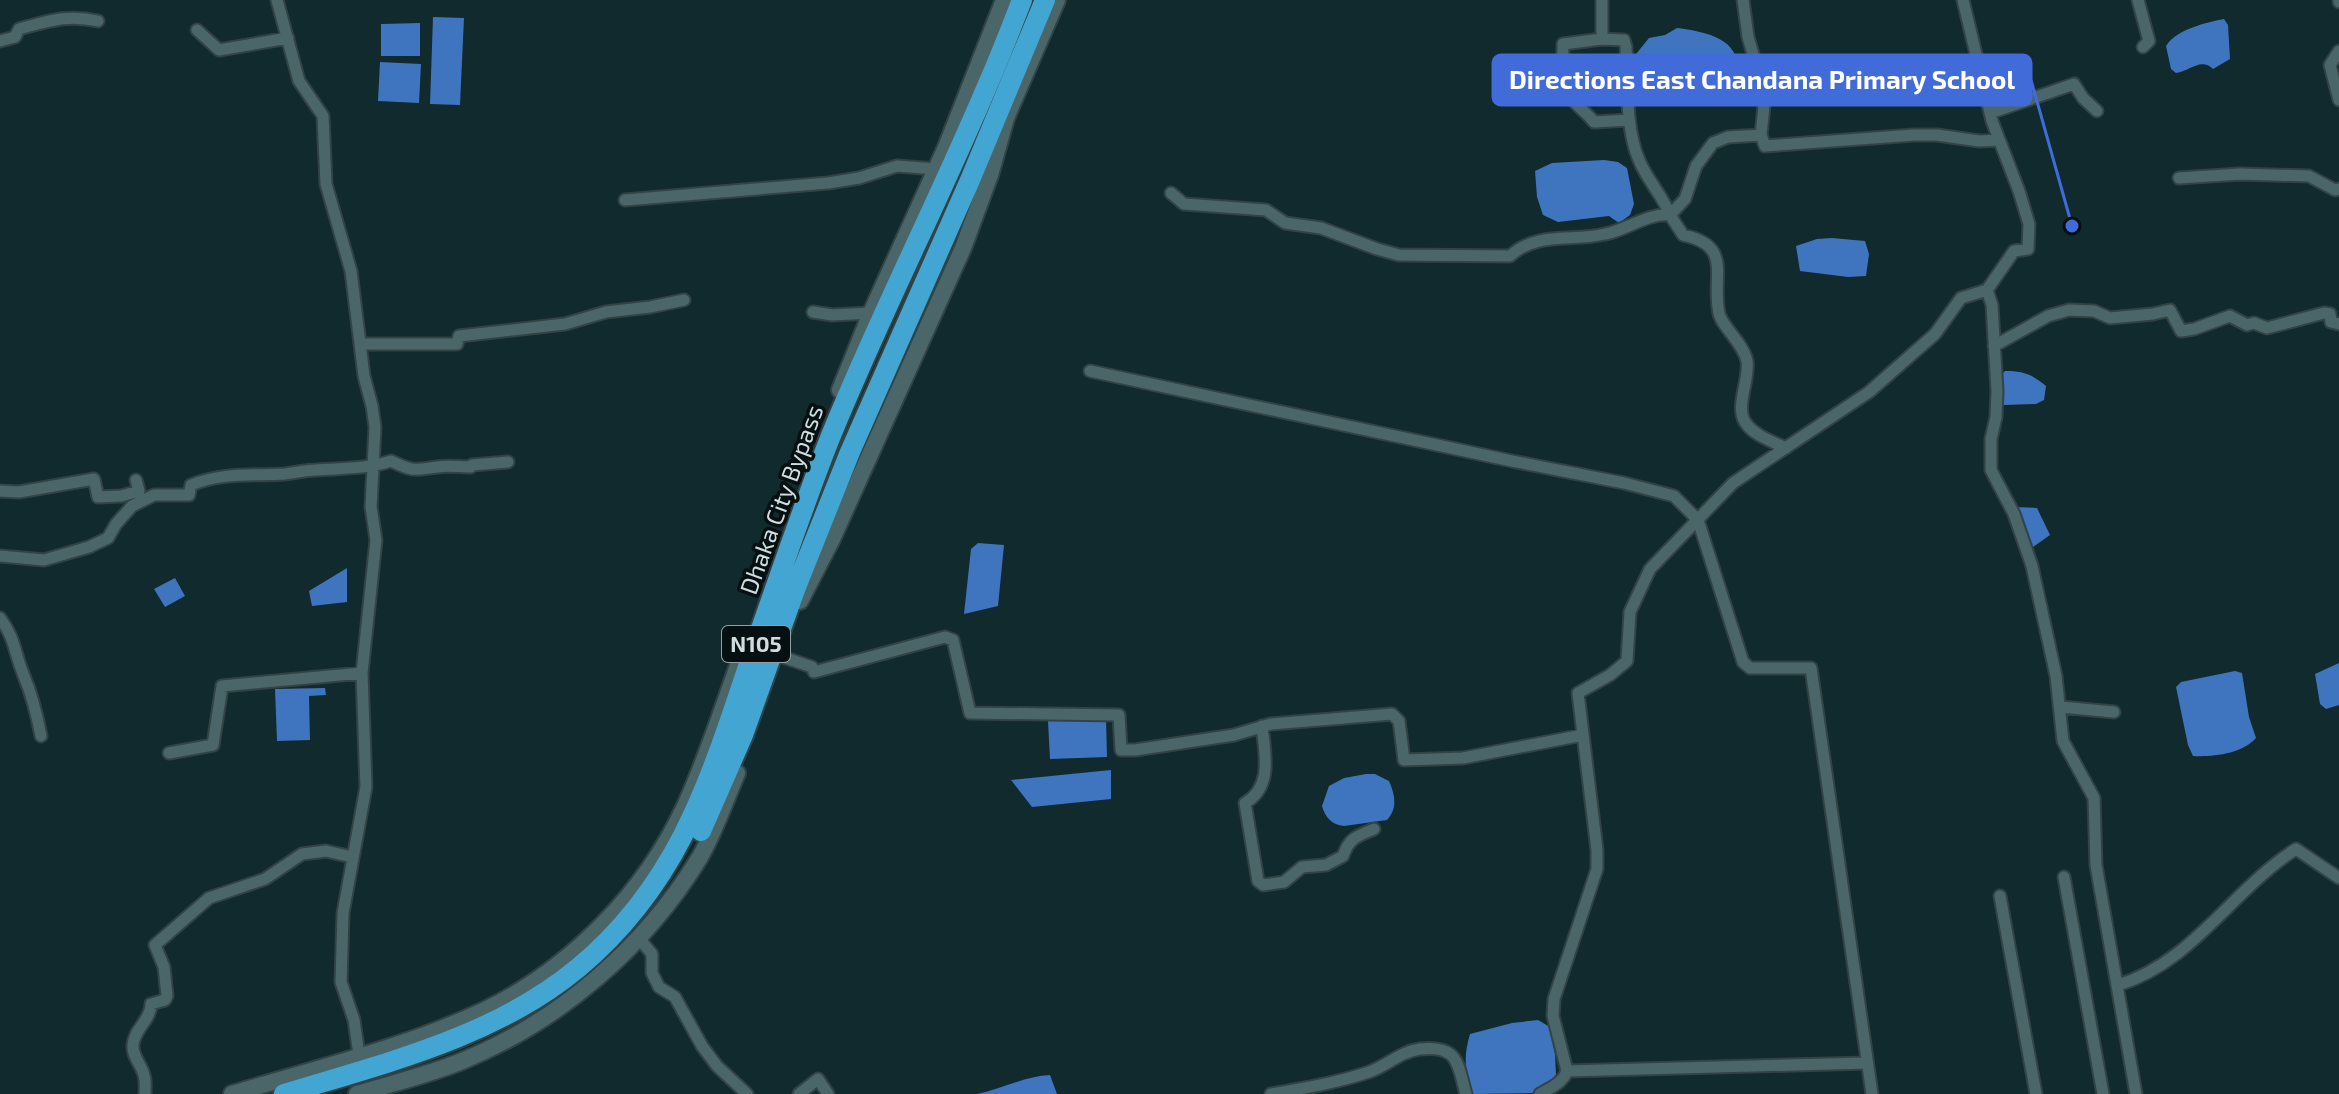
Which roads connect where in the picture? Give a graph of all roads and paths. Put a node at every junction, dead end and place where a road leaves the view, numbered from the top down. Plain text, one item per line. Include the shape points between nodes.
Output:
1 (277, 0) edge
2 (1004, 0) edge
3 (1022, 0) edge
4 (1045, 0) edge
5 (1057, 0) edge
6 (1602, 0) edge
7 (1743, 0) edge
8 (1963, 0) edge
9 (2138, 0) edge
10 (98, 21) dead end
11 (197, 30) dead end
12 (288, 38) junction
13 (1602, 39) junction
14 (0, 41) edge
15 (2143, 47) dead end
16 (2339, 51) edge
17 (2339, 100) edge
18 (2097, 111) dead end
19 (1990, 113) junction
20 (1629, 120) junction
21 (1761, 135) junction
22 (1999, 140) junction
23 (936, 169) junction
24 (2179, 178) dead end
25 (2339, 189) edge
26 (1171, 193) dead end
27 (625, 200) dead end
28 (1670, 215) junction
29 (1987, 290) junction
30 (684, 300) dead end
31 (813, 312) dead end
32 (871, 313) junction
33 (2339, 324) edge
34 (360, 344) junction
35 (1994, 346) junction
36 (1090, 371) dead end
37 (1786, 448) junction
38 (508, 462) dead end
39 (373, 467) junction
40 (136, 480) dead end
41 (0, 491) edge
42 (1698, 520) junction
43 (0, 556) edge
44 (0, 618) edge
45 (780, 656) junction
46 (362, 673) junction
47 (2061, 707) junction
48 (2114, 712) dead end
49 (1262, 726) junction
50 (1583, 735) junction
51 (41, 736) dead end
52 (169, 753) dead end
53 (1374, 829) dead end
54 (352, 857) junction
55 (2064, 877) dead end
56 (2339, 878) edge
57 (2000, 896) dead end
58 (638, 937) junction
59 (2118, 985) junction
60 (359, 1055) junction
61 (1867, 1063) junction
62 (1567, 1071) junction
63 (362, 1093) edge
64 (145, 1094) edge
65 (232, 1094) edge
66 (284, 1094) edge
67 (321, 1094) edge
68 (747, 1094) edge
69 (799, 1094) edge
70 (828, 1094) edge
71 (1271, 1094) edge
72 (1466, 1094) edge
73 (1540, 1094) edge
74 (1872, 1094) edge
75 (2036, 1094) edge
76 (2103, 1094) edge
77 (2136, 1094) edge

1 - 12 street
2 - 23 main road
3 - 66 highway, Dhaka City Bypass / N105 via 828,444 701,798 659,879 577,969 516,1009 457,1038
4 - 67 highway, Dhaka City Bypass / N105 via 850,452 737,748 672,885 594,969 525,1019 462,1050
5 - 45 main road via 1006,118 963,248 805,589
6 - 13 street
7 - 21 street via 1764,106
8 - 19 street
9 - 15 street via 2149,41
10 - 14 street via 53,19
11 - 12 street via 219,50
12 - 34 street via 299,81 323,116 326,184 351,271
13 - 20 street via 1624,40
13 - 20 street via 1563,44 1563,84 1594,122
16 - 17 street via 2330,65
18 - 19 street via 2074,84
19 - 22 street
20 - 28 street via 1638,159
21 - 22 street via 1771,147 1914,135
21 - 28 street via 1713,143 1696,166 1685,199
22 - 29 street via 2029,224 2028,249 2014,251
23 - 27 street via 897,166 828,183
23 - 32 main road
24 - 25 street via 2309,176
26 - 28 street via 1184,204 1266,210 1285,223 1321,228 1399,255 1510,256 1534,241 1605,235
28 - 37 street via 1683,235 1700,238 1714,251 1719,316 1747,360 1745,422
29 - 35 street
29 - 37 street via 1961,298 1935,334 1869,392
30 - 34 street via 565,324 459,336 457,344
31 - 32 street
32 - 60 main road via 695,780 646,872 595,932 533,981 458,1022
33 - 35 street via 2324,313 2267,328 2230,316 2181,331 2170,310 2110,318 2069,310
34 - 39 street via 375,427
35 - 47 street via 1997,391 1991,470 2032,566
36 - 42 street via 1624,483 1674,496
37 - 42 street via 1733,483
38 - 39 street via 423,471 391,461
39 - 43 street via 208,478 191,485 189,495 154,495 132,506 108,538 89,547 44,560
39 - 46 street via 376,540
40 - 41 street via 139,491 121,496 98,497 94,479
42 - 50 street via 1650,569 1630,612 1627,661 1578,693
42 - 61 street via 1743,662 1750,668 1811,668
44 - 51 street via 12,635 31,689
45 - 49 street via 814,672 945,637 953,640 970,713 1119,715 1121,750 1234,735
45 - 58 main road via 702,853
46 - 52 street via 222,686 213,745
46 - 54 street via 366,787
47 - 48 street
47 - 59 street via 2063,741 2094,798 2096,865
49 - 50 street via 1392,714 1399,721 1404,760 1463,758
49 - 53 street via 1263,787 1245,803 1258,881 1284,882 1302,867 1326,865 1343,856 1347,843
50 - 62 street via 1597,869 1554,999 1553,1016
54 - 60 street via 343,913 341,982
54 - 64 street via 326,851 302,854 265,879 209,898 155,945 167,996 151,1004 135,1036 133,1054 144,1075
55 - 76 street
56 - 59 street via 2296,849 2274,863 2186,948
57 - 75 street
58 - 63 main road via 589,986 532,1026 464,1061
58 - 68 street via 652,954 659,987 675,997 702,1046
59 - 77 street
60 - 65 main road
61 - 62 street
61 - 74 street
62 - 73 street
69 - 70 street via 818,1079
71 - 72 street via 1320,1087 1374,1070 1402,1053 1437,1049 1452,1055

